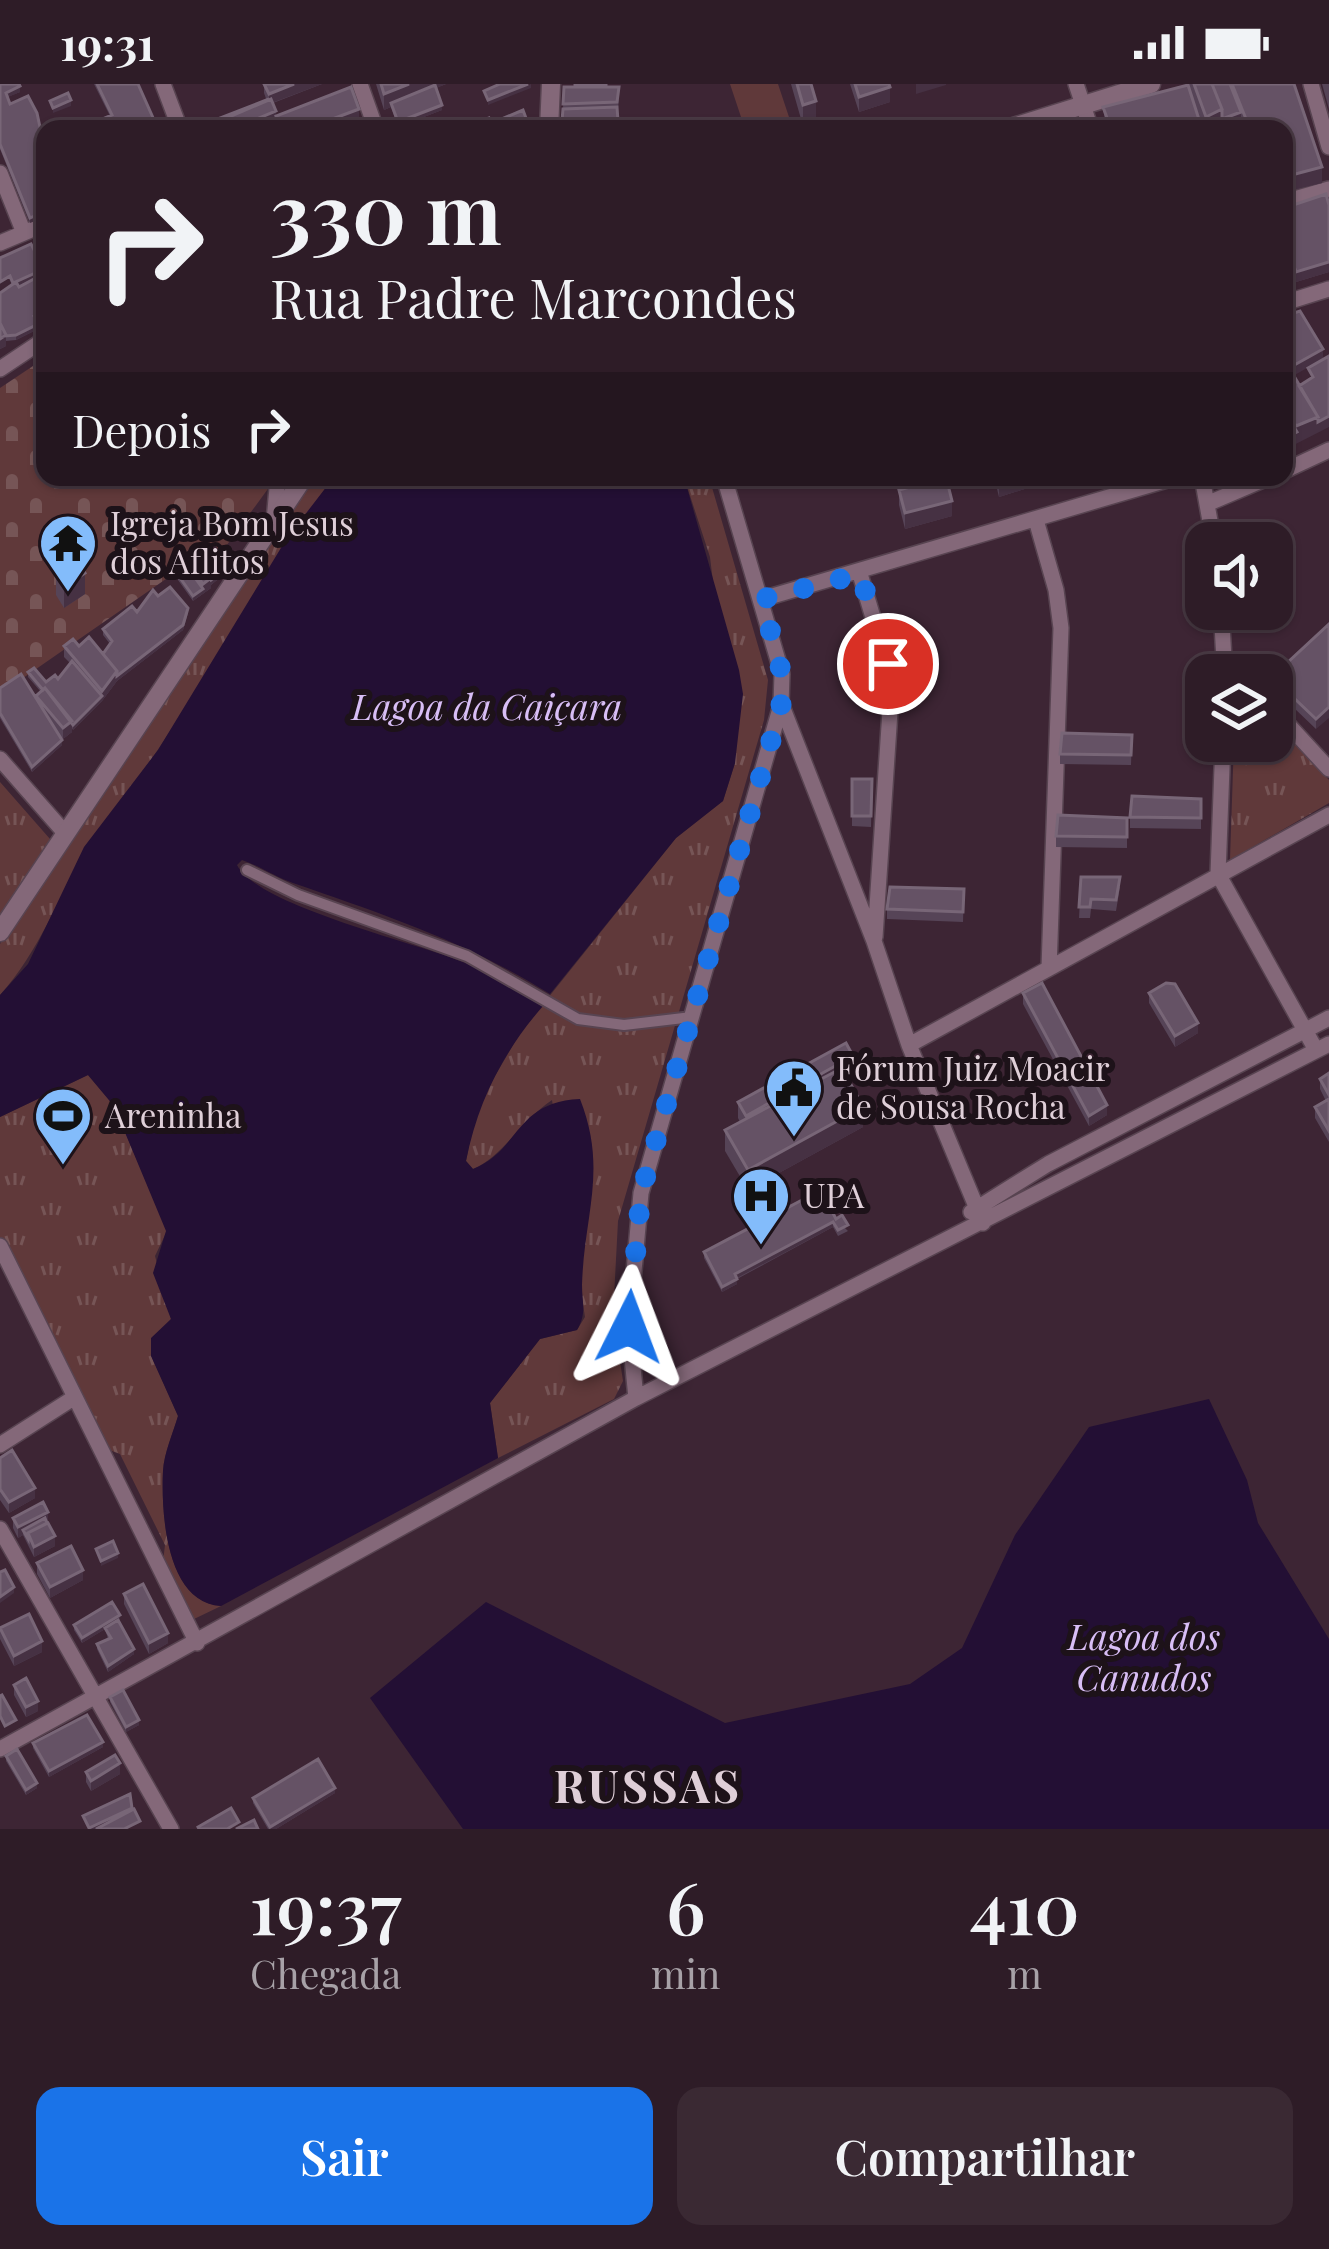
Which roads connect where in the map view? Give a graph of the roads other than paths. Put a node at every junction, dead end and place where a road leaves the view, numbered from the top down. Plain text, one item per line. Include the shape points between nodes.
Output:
1 (163, 84) edge
2 (360, 84) edge
3 (551, 84) edge
4 (1076, 84) edge
5 (1151, 84) edge
6 (1311, 84) edge
7 (1082, 105) junction
8 (177, 120) edge
9 (373, 120) edge
10 (549, 120) edge
11 (1035, 120) edge
12 (1088, 120) edge
13 (1329, 147) edge
14 (0, 172) edge
15 (1329, 189) edge
16 (1293, 199) edge
17 (36, 228) edge
18 (24, 233) junction
19 (0, 243) edge
20 (1329, 289) edge
21 (1293, 300) edge
22 (36, 345) edge
23 (0, 369) edge
24 (1327, 456) edge
25 (1293, 468) edge
26 (277, 486) edge
27 (298, 486) edge
28 (727, 486) edge
29 (1147, 486) edge
30 (1204, 486) edge
31 (1249, 486) edge
32 (1209, 503) junction
33 (1036, 520) junction
34 (1211, 522) edge
35 (273, 524) junction
36 (860, 574) junction
37 (762, 599) junction
38 (781, 706) junction
39 (1293, 730) edge
40 (0, 759) edge
41 (1222, 762) edge
42 (1329, 769) edge
43 (1329, 814) edge
44 (65, 833) junction
45 (247, 870) dead end
46 (1218, 874) junction
47 (0, 932) edge
48 (874, 941) junction
49 (1049, 968) junction
50 (692, 1017) junction
51 (1329, 1018) edge
52 (1306, 1030) junction
53 (909, 1045) junction
54 (1323, 1047) edge
55 (975, 1207) junction
56 (983, 1223) junction
57 (964, 1226) junction
58 (0, 1246) edge
59 (75, 1397) junction
60 (636, 1398) junction
61 (0, 1444) edge
62 (0, 1529) edge
63 (197, 1643) junction
64 (96, 1694) junction
65 (0, 1749) edge
66 (171, 1829) edge

1 - 8 street
2 - 9 street
3 - 10 street
4 - 7 street
5 - 7 street
6 - 13 street
7 - 11 street
7 - 12 street
14 - 18 street
15 - 16 street
17 - 18 street
18 - 19 street
20 - 21 street
22 - 23 street
24 - 25 street
26 - 35 street
27 - 35 street
28 - 37 street
29 - 33 street
30 - 32 street
31 - 32 street
32 - 34 street
33 - 36 street
33 - 49 street via 1061,628
35 - 44 street
36 - 37 street
36 - 48 street via 892,681
37 - 38 street via 782,674
38 - 48 street
38 - 50 street
39 - 42 street
40 - 44 street
41 - 46 street
43 - 46 street
44 - 47 street
45 - 50 street via 467,956 578,1019 624,1025
46 - 49 street
46 - 52 street
48 - 53 street
49 - 53 street
50 - 60 street via 641,1193 629,1327
51 - 52 street
52 - 54 street
52 - 55 street
53 - 55 street
54 - 56 street
55 - 56 street
55 - 57 street
56 - 57 street
57 - 60 street
58 - 59 street
59 - 61 street
59 - 63 street
60 - 63 street
62 - 64 street
63 - 64 street
64 - 65 street
64 - 66 street

